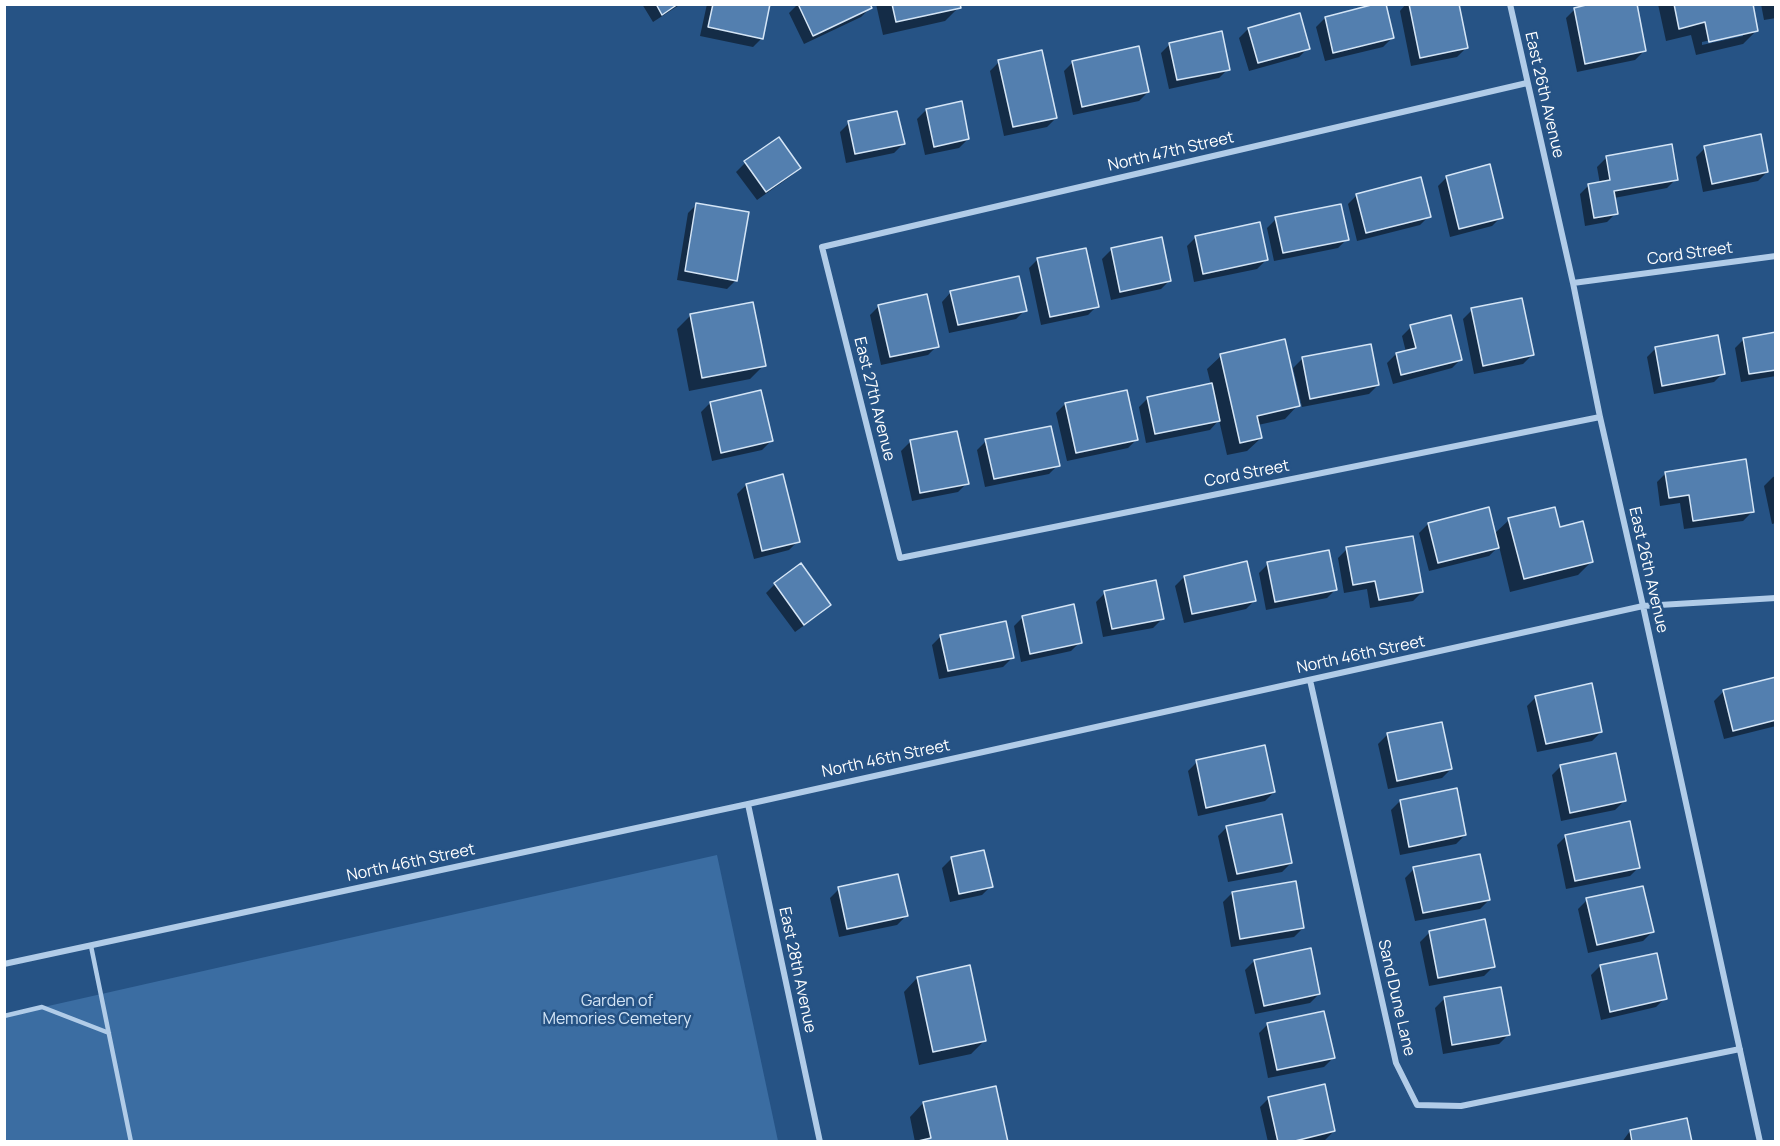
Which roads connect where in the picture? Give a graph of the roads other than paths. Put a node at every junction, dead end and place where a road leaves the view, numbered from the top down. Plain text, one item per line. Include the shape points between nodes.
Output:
1 (1510, 4) edge
2 (1527, 83) junction
3 (822, 247) joint
4 (1776, 256) edge
5 (1573, 283) junction
6 (1600, 417) junction
7 (900, 558) joint
8 (1776, 598) edge
9 (1643, 606) junction
10 (1310, 680) junction
11 (748, 804) junction
12 (91, 946) junction
13 (4, 964) edge
14 (4, 1016) edge
15 (109, 1033) junction
16 (1740, 1049) junction
17 (131, 1142) edge
18 (820, 1142) edge
19 (1760, 1142) edge

1 - 2 street, East 26th Avenue
2 - 3 street, North 47th Street
2 - 5 street, East 26th Avenue
3 - 7 street, East 27th Avenue
4 - 5 street, Cord Street
5 - 6 street, East 26th Avenue
6 - 7 street, Cord Street
6 - 9 street, East 26th Avenue
8 - 9 street, North 46th Street
9 - 10 street, North 46th Street
9 - 16 street, East 26th Avenue
10 - 11 street, North 46th Street
10 - 16 street, Sand Dune Lane via 1396,1063 1417,1105 1461,1106
11 - 12 street, North 46th Street
11 - 18 street, East 28th Avenue
12 - 13 street, North 46th Street
12 - 15 lane
14 - 15 lane via 42,1007
15 - 17 lane
16 - 19 street, East 26th Avenue

